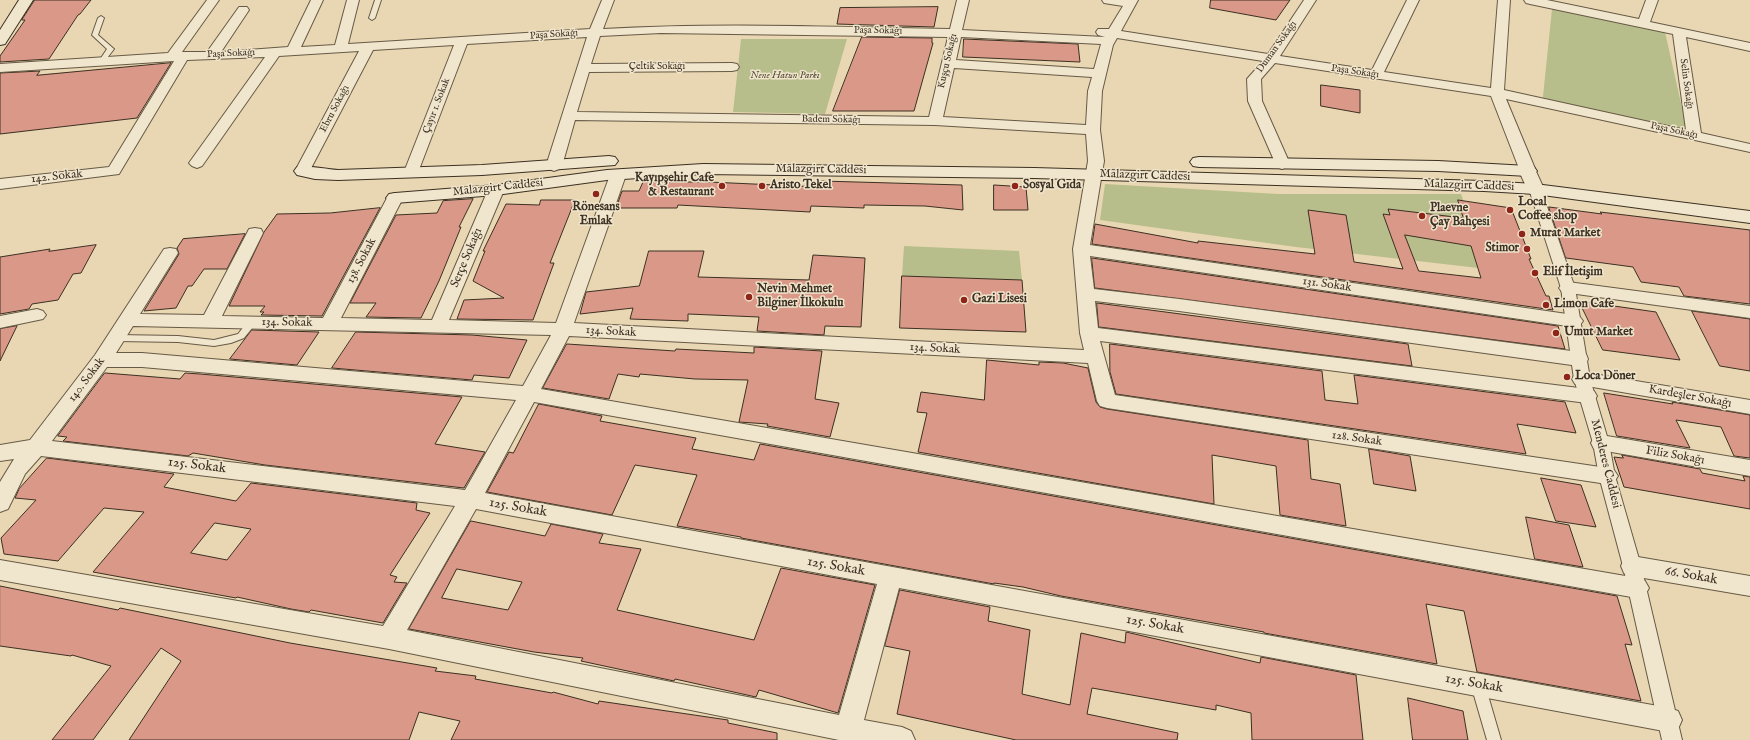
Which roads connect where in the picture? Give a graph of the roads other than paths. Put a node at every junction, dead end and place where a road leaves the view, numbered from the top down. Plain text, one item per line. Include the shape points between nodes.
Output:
1 (26, 0) edge
2 (213, 0) edge
3 (318, 0) edge
4 (353, 0) edge
5 (378, 0) edge
6 (608, 0) edge
7 (963, 0) edge
8 (1108, 0) edge
9 (1310, 0) edge
10 (1414, 0) edge
11 (1504, 0) edge
12 (1530, 0) edge
13 (1652, 0) edge
14 (1132, 1) edge
15 (243, 10) dead end
16 (101, 18) dead end
17 (372, 18) dead end
18 (1643, 24) junction
19 (956, 27) junction
20 (595, 32) junction
21 (1678, 32) junction
22 (1112, 37) junction
23 (0, 40) edge
24 (462, 40) junction
25 (368, 47) junction
26 (1750, 47) edge
27 (340, 48) junction
28 (293, 51) junction
29 (275, 52) junction
30 (178, 56) junction
31 (211, 56) junction
32 (1271, 59) junction
33 (102, 61) junction
34 (948, 64) junction
35 (732, 67) dead end
36 (0, 68) edge
37 (583, 68) junction
38 (1100, 73) junction
39 (1376, 75) junction
40 (1497, 93) junction
41 (568, 116) junction
42 (935, 121) junction
43 (1093, 130) junction
44 (1694, 135) junction
45 (1750, 148) edge
46 (197, 163) dead end
47 (1282, 164) junction
48 (554, 166) junction
49 (1096, 168) junction
50 (303, 171) joint
51 (1528, 171) junction
52 (412, 172) junction
53 (618, 175) junction
54 (0, 184) edge
55 (1535, 189) junction
56 (496, 190) junction
57 (395, 198) junction
58 (1750, 217) edge
59 (255, 233) dead end
60 (1080, 249) junction
61 (170, 253) dead end
62 (1568, 288) junction
63 (1085, 294) junction
64 (1750, 312) edge
65 (37, 316) dead end
66 (128, 320) junction
67 (1574, 321) junction
68 (0, 322) edge
69 (210, 322) junction
70 (252, 322) junction
71 (329, 324) junction
72 (438, 326) junction
73 (563, 329) junction
74 (1088, 332) junction
75 (117, 338) junction
76 (1094, 357) junction
77 (1579, 359) junction
78 (102, 360) junction
79 (1584, 387) junction
80 (530, 394) junction
81 (1750, 408) edge
82 (1600, 443) junction
83 (36, 446) junction
84 (0, 452) edge
85 (1750, 468) edge
86 (1607, 476) junction
87 (471, 499) junction
88 (0, 503) edge
89 (1632, 566) junction
90 (0, 570) edge
91 (890, 576) junction
92 (1750, 586) edge
93 (1637, 588) junction
94 (389, 638) junction
95 (1478, 685) junction
96 (848, 730) junction
97 (1670, 730) edge
98 (902, 740) edge
99 (1494, 740) edge

1 - 23 main road
2 - 30 street
3 - 28 street
4 - 27 street
5 - 17 lane
6 - 20 street
7 - 19 street, Kuşçu Sokağı
8 - 14 street
9 - 32 street, Duman Sokağı
10 - 39 street
11 - 40 street
12 - 18 street
13 - 18 street
14 - 22 street
15 - 31 street
16 - 33 lane via 95,34 111,49
18 - 21 street
19 - 20 street, Paşa Sokağı via 661,29
19 - 22 street, Paşa Sokağı
19 - 34 street, Kuşçu Sokağı
20 - 24 street, Paşa Sokağı
20 - 37 street
21 - 26 street
21 - 44 street, Selin Sokağı
22 - 32 street, Paşa Sokağı
22 - 38 street
24 - 25 street, Paşa Sokağı
24 - 52 street, Çayır 1. Sokak
25 - 27 street, Paşa Sokağı
25 - 50 street, Ebru Sokağı
27 - 28 street, Paşa Sokağı
28 - 29 street, Paşa Sokağı
29 - 31 street, Paşa Sokağı
29 - 46 street
30 - 31 street, Paşa Sokağı
30 - 33 street, Paşa Sokağı
30 - 54 street, 142. Sokak via 114,171
32 - 39 street, Paşa Sokağı
32 - 47 street, Duman Sokağı via 1254,79 1255,101
33 - 36 street, Paşa Sokağı
34 - 38 street
34 - 42 street, Kuşçu Sokağı
35 - 37 street, Çeltik Sokağı
37 - 41 street
38 - 43 street via 1095,91
39 - 40 street, Paşa Sokağı
40 - 44 street, Paşa Sokağı
40 - 51 street
41 - 42 street, Badem Sokağı
41 - 48 street
42 - 43 street, Badem Sokağı
43 - 49 street
44 - 45 street, Paşa Sokağı
47 - 49 main road, Malazgirt Caddesi
47 - 51 main road, Malazgirt Caddesi via 1438,166
48 - 49 main road, Malazgirt Caddesi via 723,154
48 - 52 main road, Malazgirt Caddesi
49 - 53 main road, Malazgirt Caddesi via 703,169
49 - 55 main road, Malazgirt Caddesi
49 - 60 street
50 - 52 main road, Malazgirt Caddesi via 338,175
51 - 55 main road
52 - 57 main road
53 - 56 main road, Malazgirt Caddesi
53 - 73 street
55 - 58 main road, Malazgirt Caddesi
55 - 62 street, Menderes Caddesi
56 - 57 main road, Malazgirt Caddesi
56 - 72 street, Serçe Sokağı
57 - 71 street, 138. Sokak
59 - 69 street
60 - 63 street
60 - 67 street, 131. Sokak
61 - 66 street, 140. Sokak
62 - 64 street
62 - 67 street, Menderes Caddesi
63 - 74 street
63 - 77 street
65 - 68 street
66 - 69 street, 134. Sokak
66 - 75 street, 140. Sokak
67 - 77 street, Menderes Caddesi
69 - 70 street, 134. Sokak
70 - 71 street, 134. Sokak
70 - 75 lane via 241,336 214,343 178,339
71 - 72 street, 134. Sokak
72 - 73 street, 134. Sokak
73 - 76 street, 134. Sokak
73 - 80 street
74 - 76 street
74 - 79 street, Kardeşler Sokağı
75 - 78 street, 140. Sokak
76 - 86 street, 128. Sokak via 1107,401
77 - 79 street, Menderes Caddesi
78 - 80 street via 142,360
78 - 83 street, 140. Sokak
79 - 81 street, Kardeşler Sokağı
79 - 82 street, Menderes Caddesi
80 - 87 street
80 - 93 street
82 - 85 street, Filiz Sokağı
82 - 86 street, Menderes Caddesi
83 - 84 street, 125. Sokak
83 - 87 street, 125. Sokak
83 - 88 street, 140. Sokak via 17,469
86 - 89 street, Menderes Caddesi
87 - 91 street, 125. Sokak
87 - 94 street
89 - 92 street, 66. Sokak
89 - 93 street, Menderes Caddesi
90 - 94 street
91 - 95 street, 125. Sokak
91 - 96 street
93 - 97 street, Menderes Caddesi
94 - 96 street
95 - 97 street, 125. Sokak
95 - 99 lane
96 - 98 street

